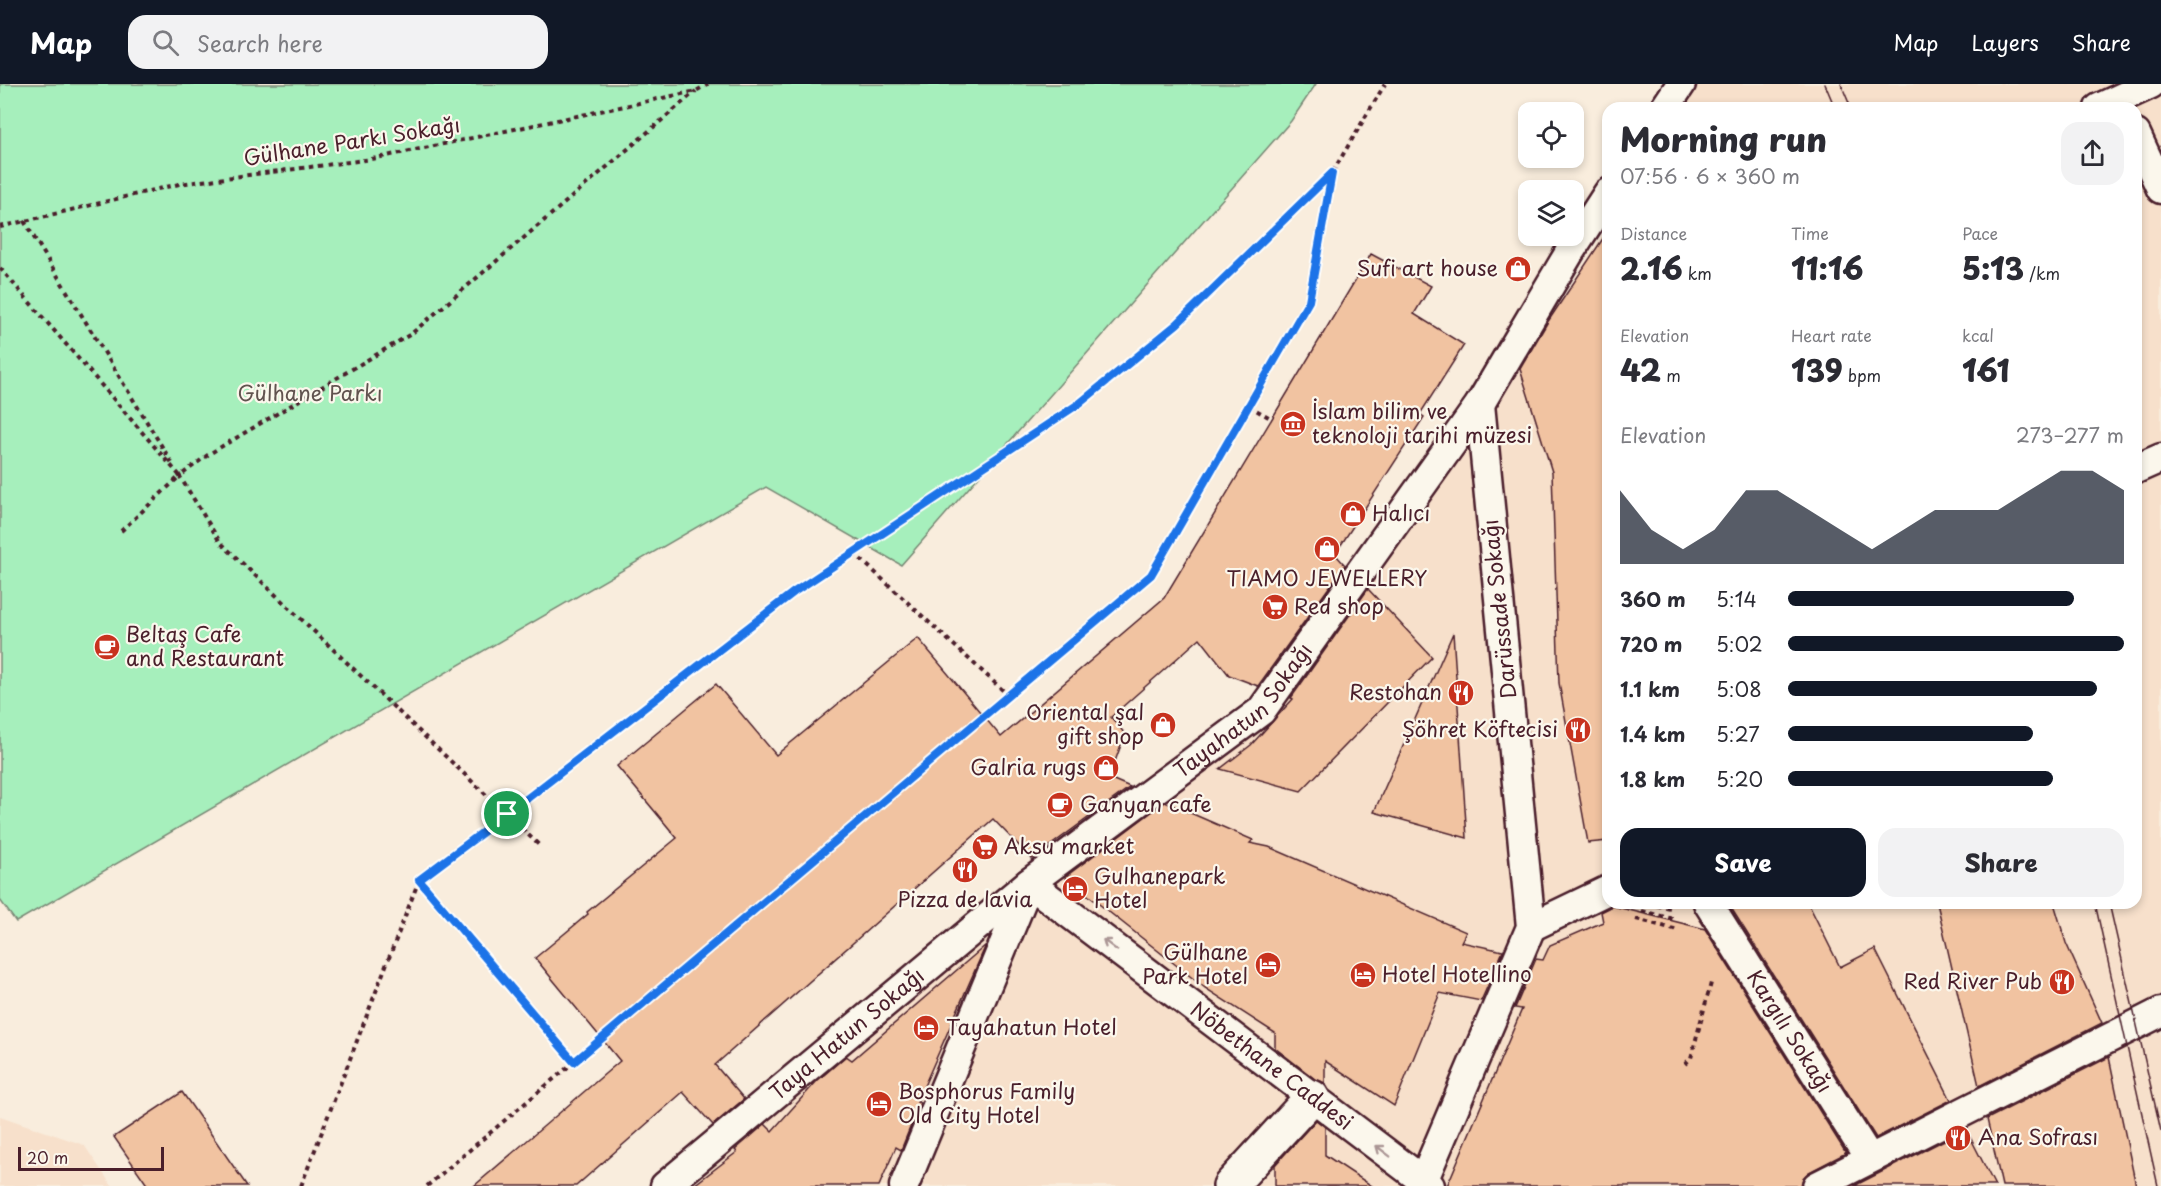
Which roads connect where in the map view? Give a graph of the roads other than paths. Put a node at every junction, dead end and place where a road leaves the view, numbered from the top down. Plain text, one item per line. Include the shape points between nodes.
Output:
1 (1681, 84) edge
2 (2151, 84) edge
3 (1669, 102) edge
4 (2119, 102) edge
5 (2142, 147) edge
6 (2161, 189) edge
7 (1602, 202) edge
8 (1480, 404) junction
9 (2161, 458) edge
10 (2142, 466) edge
11 (1029, 883) junction
12 (1602, 893) edge
13 (1712, 909) edge
14 (1531, 927) junction
15 (2160, 1012) edge
16 (1312, 1097) junction
17 (1869, 1158) junction
18 (1425, 1184) edge
19 (665, 1186) edge
20 (904, 1186) edge
21 (1230, 1186) edge
22 (1817, 1186) edge

1 - 3 street
2 - 4 street
5 - 6 street
7 - 8 street, Tayahatun Sokağı
8 - 11 street, Tayahatun Sokağı via 1261,711
8 - 14 street, Darüssade Sokağı
9 - 10 street
16 -> 11 street, Nöbethane Caddesi
11 - 19 street, Taya Hatun Sokağı
11 - 20 street
12 - 14 street
13 - 17 street, Kargılı Sokağı
14 - 18 street, Darüssade Sokağı
15 - 17 street
18 -> 16 street, Nöbethane Caddesi
16 - 21 street
17 - 22 street

